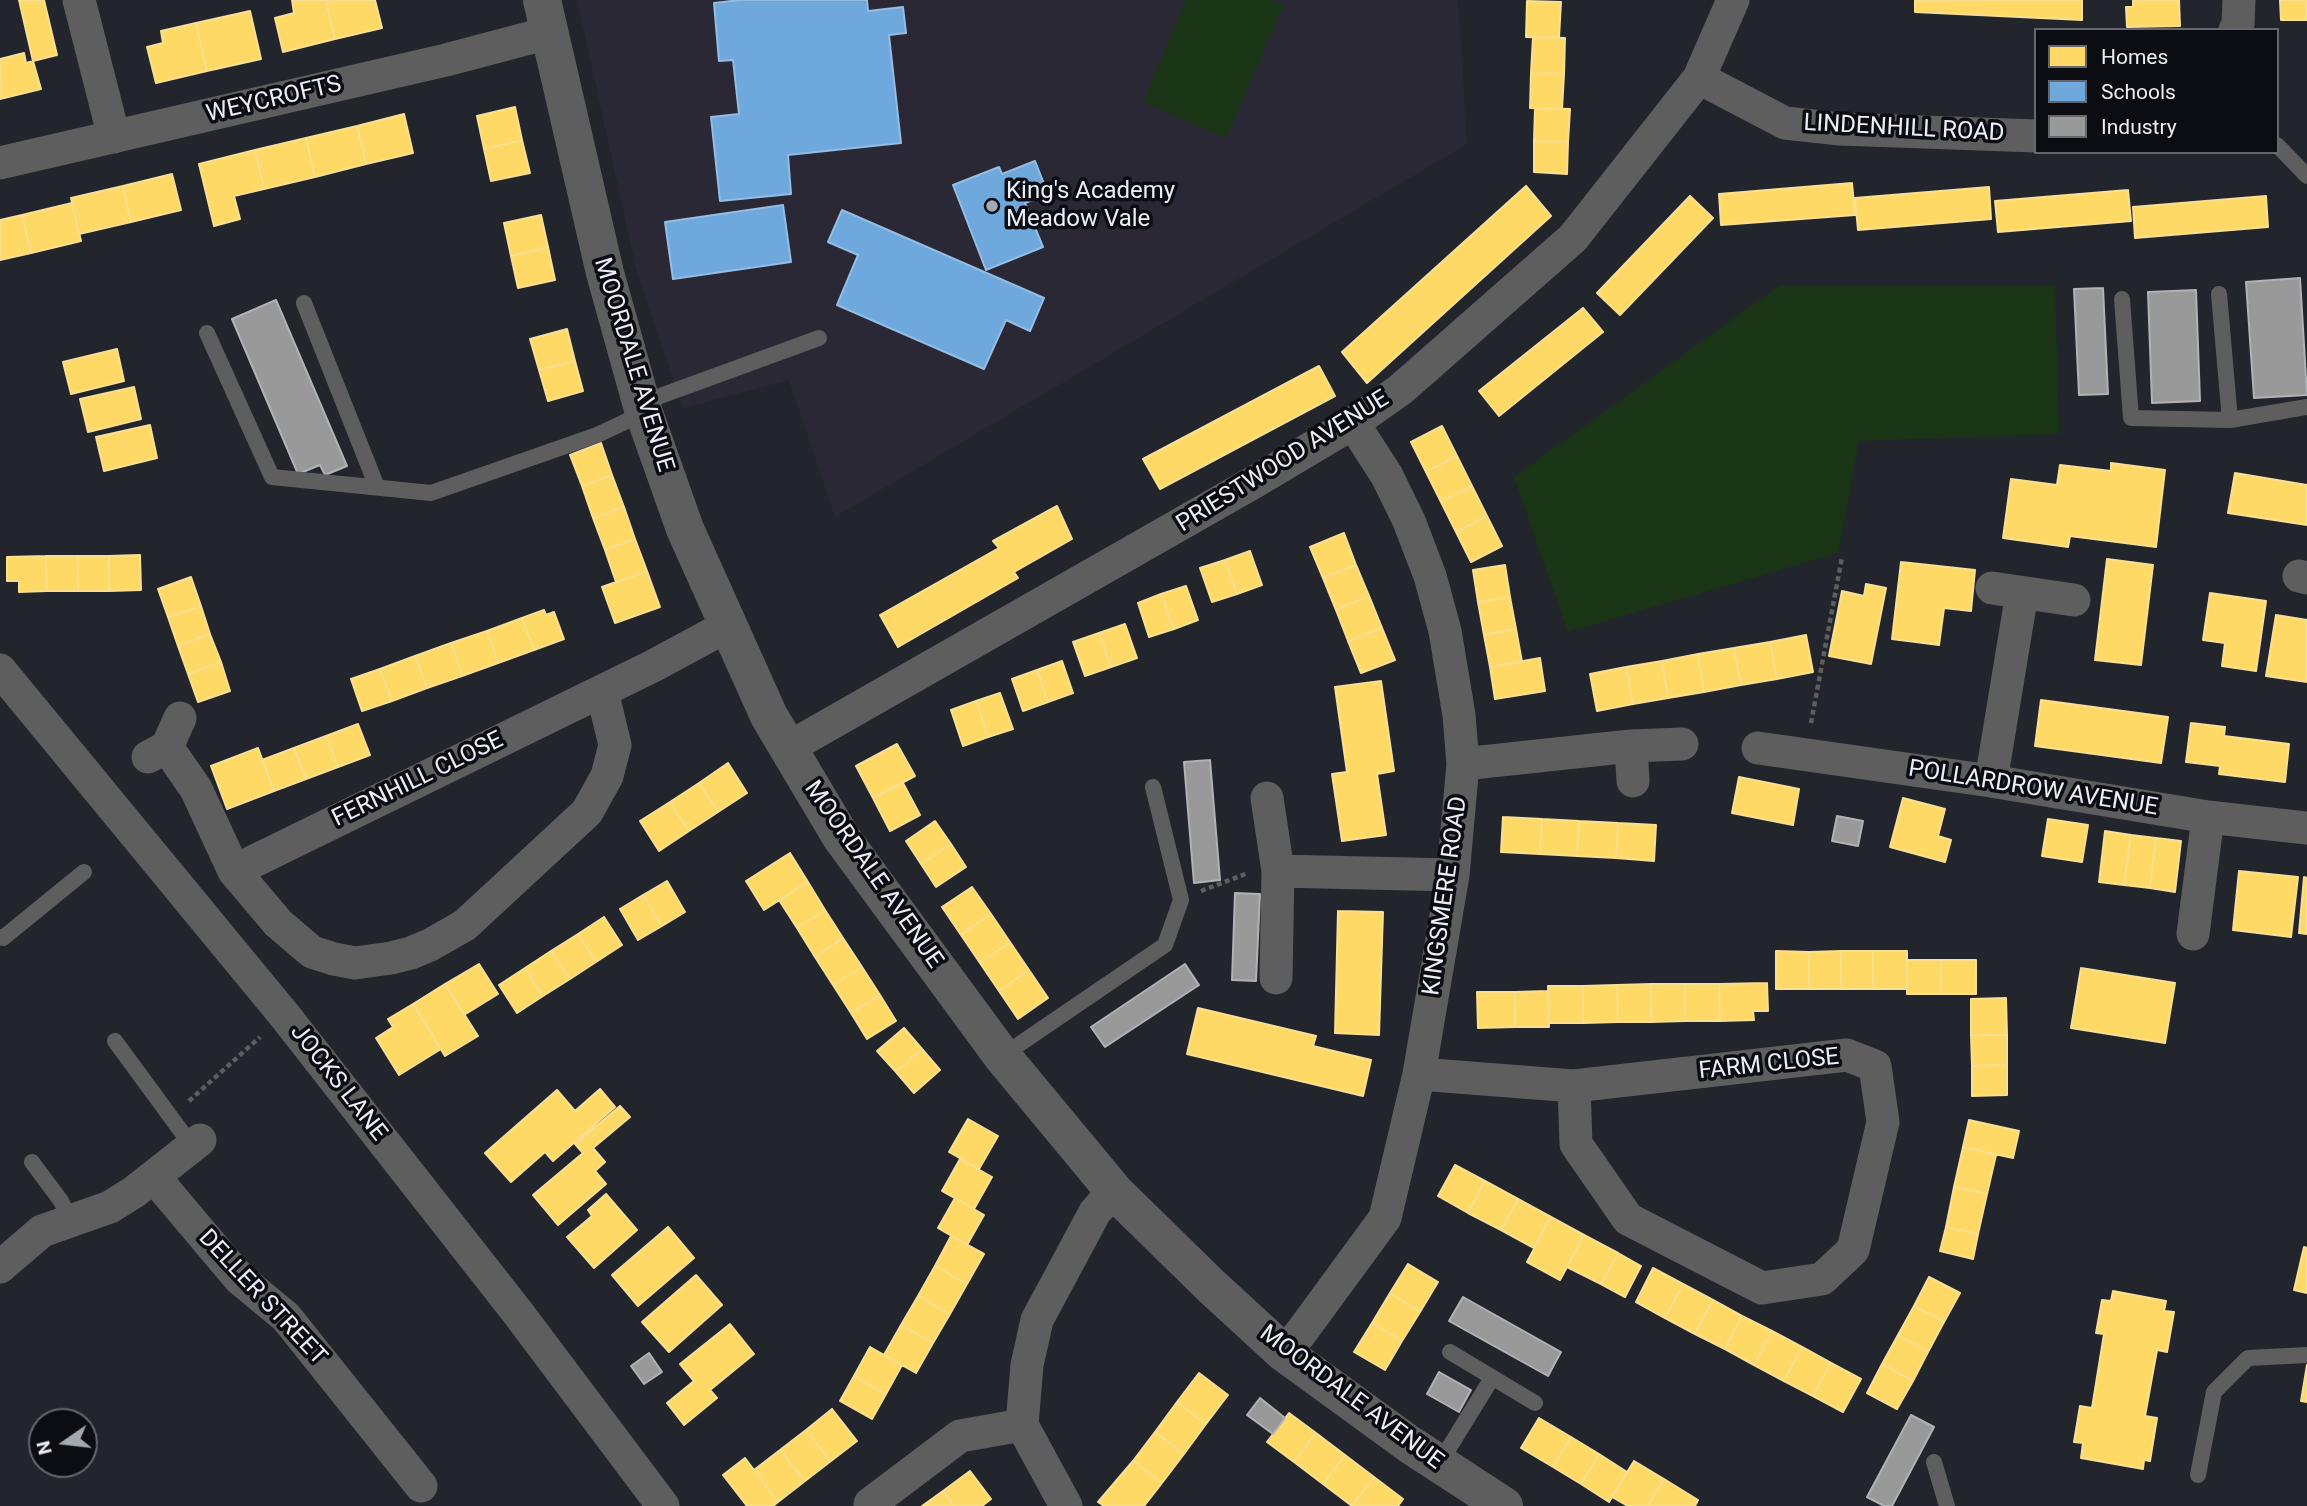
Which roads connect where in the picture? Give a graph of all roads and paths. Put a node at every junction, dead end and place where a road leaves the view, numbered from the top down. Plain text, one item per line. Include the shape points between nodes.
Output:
1 (79, 0) edge
2 (1733, 0) edge
3 (2239, 0) edge
4 (545, 17) edge
5 (2236, 28) edge
6 (1699, 78) junction
7 (114, 136) junction
8 (2034, 136) edge
9 (2279, 147) edge
10 (0, 163) edge
11 (2307, 176) edge
12 (2219, 294) dead end
13 (2122, 299) dead end
14 (304, 303) dead end
15 (207, 333) dead end
16 (819, 338) dead end
17 (642, 407) junction
18 (2307, 407) edge
19 (2230, 420) junction
20 (1353, 423) junction
21 (377, 487) junction
22 (1842, 557) dead end
23 (2074, 600) dead end
24 (727, 626) junction
25 (0, 670) edge
26 (602, 691) junction
27 (165, 741) dead end
28 (1682, 744) dead end
29 (1631, 746) junction
30 (788, 748) junction
31 (1759, 748) dead end
32 (1805, 755) junction
33 (1463, 764) junction
34 (1633, 781) dead end
35 (1991, 781) junction
36 (1153, 786) dead end
37 (1267, 798) dead end
38 (2208, 817) junction
39 (2307, 828) edge
40 (234, 871) junction
41 (1278, 871) junction
42 (84, 872) dead end
43 (1452, 875) junction
44 (1181, 900) junction
45 (2193, 934) dead end
46 (0, 937) edge
47 (1276, 978) dead end
48 (262, 1035) dead end
49 (115, 1041) dead end
50 (1002, 1056) junction
51 (1419, 1074) junction
52 (1574, 1086) junction
53 (190, 1138) junction
54 (32, 1162) dead end
55 (154, 1177) junction
56 (1114, 1191) junction
57 (71, 1222) junction
58 (0, 1267) edge
59 (1450, 1352) dead end
60 (1284, 1353) junction
61 (2307, 1354) edge
62 (1492, 1378) junction
63 (1535, 1404) dead end
64 (1022, 1425) junction
65 (1934, 1462) dead end
66 (1439, 1464) junction
67 (2198, 1475) dead end
68 (421, 1486) dead end
69 (870, 1504) edge
70 (663, 1506) edge
71 (1066, 1506) edge
72 (1504, 1506) edge
73 (1947, 1506) edge

1 - 7 street
2 - 6 street, PRIESTWOOD AVENUE
3 - 5 street
4 - 7 street, WEYCROFTS via 433,63
4 - 17 street, MOORDALE AVENUE via 604,273
6 - 8 street, LINDENHILL ROAD via 1785,123
6 - 20 street, PRIESTWOOD AVENUE via 1573,238 1399,390
7 - 10 street, WEYCROFTS
9 - 11 lane
12 - 19 lane
13 - 19 lane via 2131,418
14 - 21 lane
15 - 21 lane via 272,477
16 - 17 lane
17 - 21 lane via 587,439 431,493
17 - 24 street, MOORDALE AVENUE via 685,529
18 - 19 lane
20 - 30 street, PRIESTWOOD AVENUE
20 - 33 street, KINGSMERE ROAD via 1387,476 1430,576 1459,715
22 - 32 path
23 - 35 street via 2007,591
24 - 26 street, FERNHILL CLOSE
24 - 30 street, MOORDALE AVENUE
25 - 70 street, JOCKS LANE via 285,1016
26 - 40 street, FERNHILL CLOSE
26 - 40 street via 615,745 607,776 587,812 464,925 430,945 401,956 355,963 312,952 271,916
27 - 40 street via 196,789
28 - 29 street
29 - 33 street
29 - 34 street
30 - 50 street, MOORDALE AVENUE via 841,837
31 - 32 street, POLLARDROW AVENUE
32 - 35 street, POLLARDROW AVENUE
33 - 43 street, KINGSMERE ROAD
35 - 38 street, POLLARDROW AVENUE
36 - 44 lane
37 - 41 street
38 - 39 street, POLLARDROW AVENUE
38 - 45 street
41 - 43 street
41 - 44 path via 1243,873
41 - 47 street
42 - 46 lane
43 - 51 street, KINGSMERE ROAD
44 - 50 lane via 1165,944
48 - 53 path via 184,1105
49 - 53 lane
50 - 56 street, MOORDALE AVENUE
51 - 52 street, FARM CLOSE
51 - 60 street, KINGSMERE ROAD via 1385,1218
52 - 52 street, FARM CLOSE via 1847,1055 1875,1066 1883,1122 1853,1250 1822,1279 1762,1289 1628,1219 1576,1144
53 - 55 street
54 - 57 lane
55 - 57 street via 110,1207
55 - 68 street, DELLER STREET via 240,1279 286,1317
56 - 60 street, MOORDALE AVENUE
56 - 64 street via 1096,1212 1037,1320 1027,1365
57 - 58 street via 42,1231
59 - 62 lane
60 - 66 street, MOORDALE AVENUE
61 - 67 lane via 2248,1358 2214,1392
62 - 63 lane
62 - 66 lane
64 - 69 street via 960,1436
64 - 71 street
65 - 73 lane
66 - 72 street, MOORDALE AVENUE

